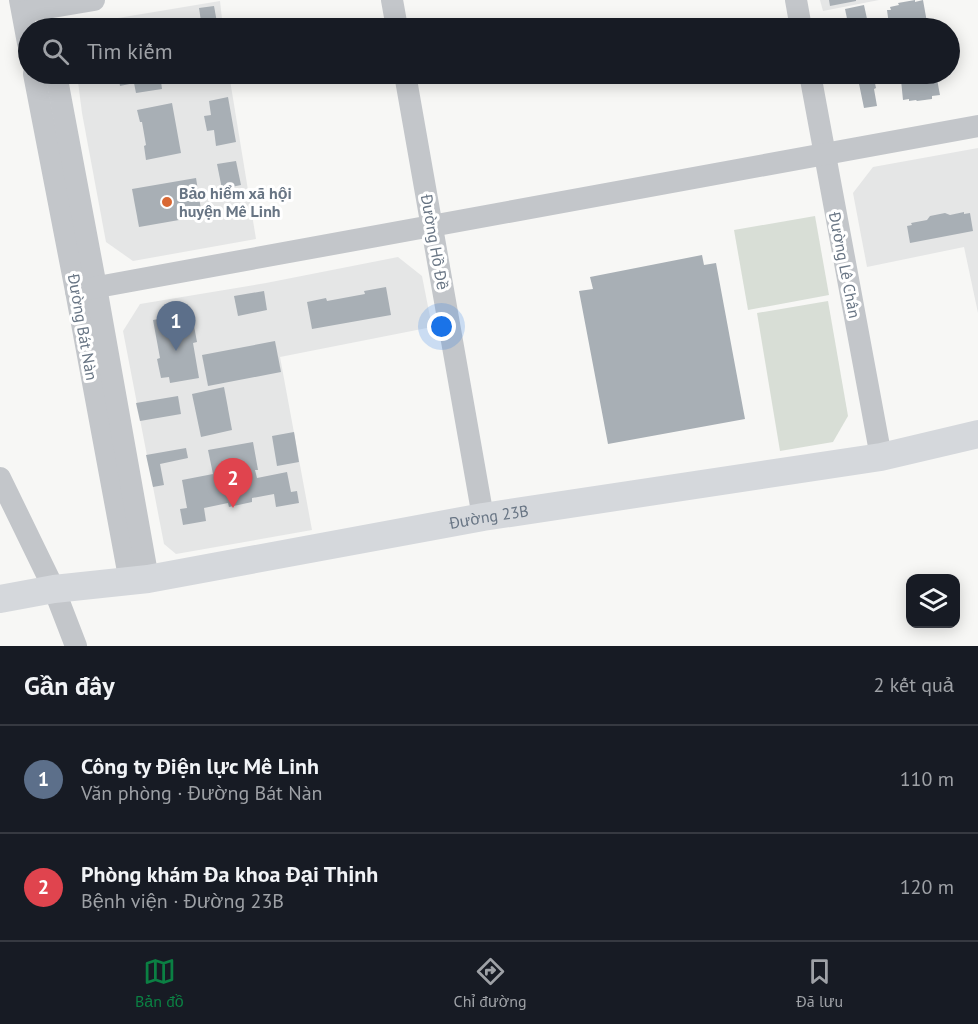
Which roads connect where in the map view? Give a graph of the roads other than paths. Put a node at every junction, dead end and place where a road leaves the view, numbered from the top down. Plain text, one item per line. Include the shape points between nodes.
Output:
1 (94, 0) edge
2 (392, 0) edge
3 (796, 0) edge
4 (35, 10) edge
5 (395, 18) edge
6 (799, 18) edge
7 (36, 84) edge
8 (57, 84) edge
9 (407, 84) edge
10 (812, 84) edge
11 (978, 126) edge
12 (825, 154) junction
13 (432, 226) junction
14 (86, 289) junction
15 (978, 434) edge
16 (881, 457) junction
17 (0, 478) edge
18 (483, 517) junction
19 (139, 580) junction
20 (54, 589) junction
21 (0, 598) edge
22 (76, 646) edge

1 - 4 street
2 - 5 street
3 - 6 street
7 - 14 street, Đường Bát Nàn
8 - 14 street, Đường Bát Nàn
9 - 13 street, Đường Hồ Đề
10 - 12 street, Đường Lê Chân
11 - 12 street
12 - 13 street
12 - 16 street, Đường Lê Chân
13 - 14 street
13 - 18 street, Đường Hồ Đề
14 - 19 street, Đường Bát Nàn
15 - 16 main road, Đường 23B
16 - 18 main road, Đường 23B
17 - 20 street
18 - 19 main road, Đường 23B
19 - 20 main road, Đường 23B
20 - 21 main road, Đường 23B
20 - 22 street

